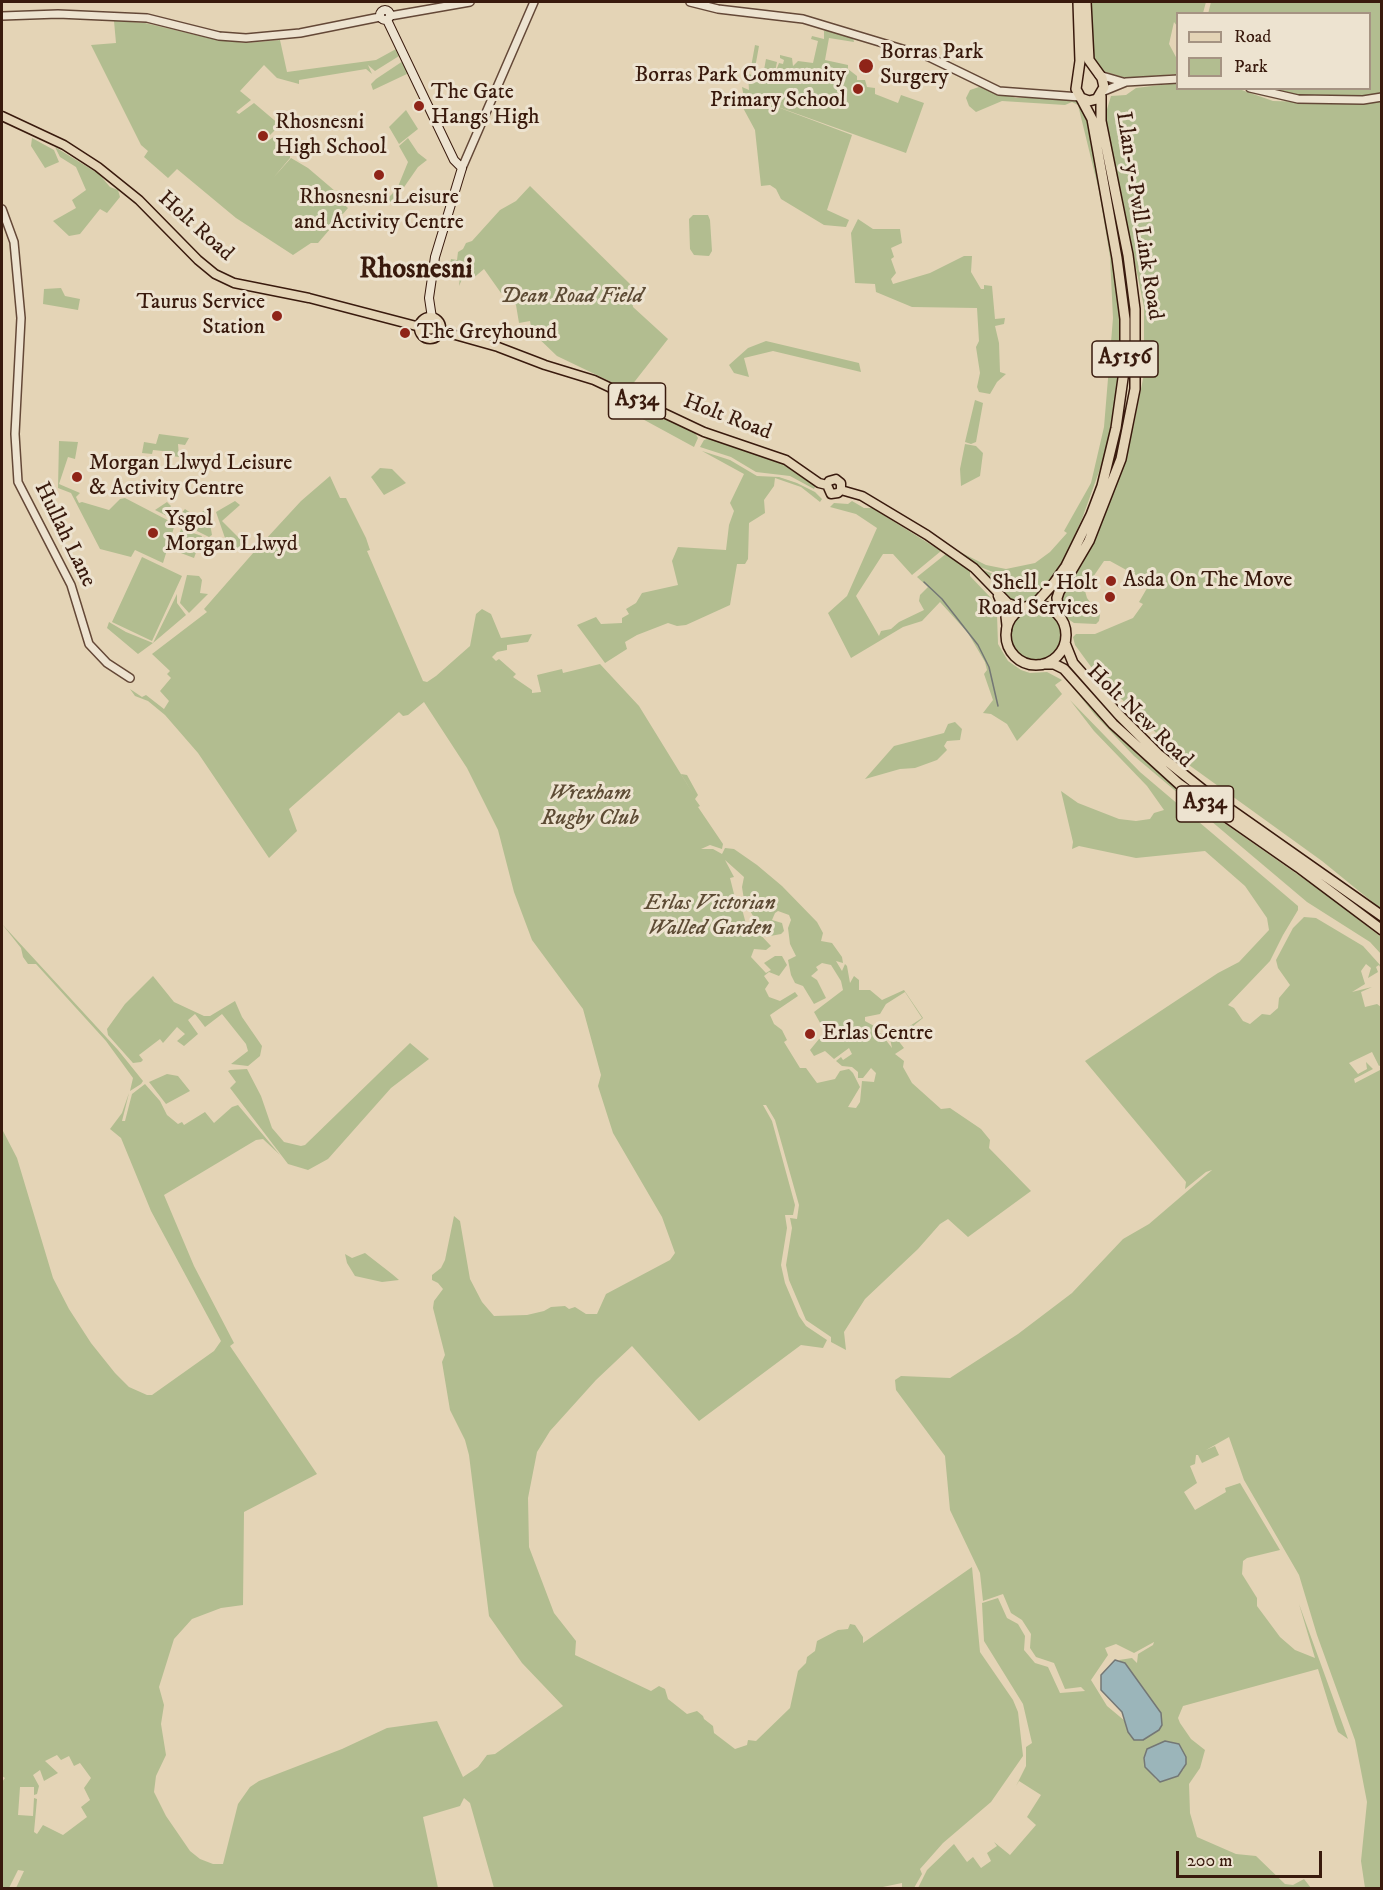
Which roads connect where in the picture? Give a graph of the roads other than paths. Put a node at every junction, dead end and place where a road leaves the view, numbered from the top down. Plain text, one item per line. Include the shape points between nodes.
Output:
1 (380, 2) edge
2 (470, 2) edge
3 (534, 2) edge
4 (690, 2) edge
5 (1078, 2) edge
6 (1086, 2) edge
7 (2, 16) edge
8 (385, 16) junction
9 (1098, 74) junction
10 (1176, 79) edge
11 (1077, 80) junction
12 (1126, 82) junction
13 (1259, 90) edge
14 (1059, 94) junction
15 (1102, 94) junction
16 (1081, 97) junction
17 (1382, 97) edge
18 (2, 116) edge
19 (462, 168) junction
20 (2, 209) edge
21 (432, 318) junction
22 (420, 327) junction
23 (441, 331) junction
24 (994, 588) junction
25 (1035, 604) junction
26 (1022, 608) junction
27 (1059, 614) junction
28 (1007, 630) junction
29 (1065, 643) junction
30 (1043, 664) junction
31 (130, 678) dead end
32 (1382, 916) edge
33 (1382, 930) edge

1 - 8 main road
2 - 8 street
3 - 19 street
4 - 14 street via 803,19 929,57 999,91 1030,96
5 - 11 highway
6 - 9 highway via 1089,57
7 - 8 street via 147,18 219,36 246,38 300,33
8 - 19 main road via 454,160
9 - 11 highway via 1088,72
9 - 12 street
9 - 15 highway via 1104,82
10 - 12 street
11 - 14 street
11 - 16 highway via 1076,89
12 - 15 street
13 - 17 street via 1298,99
14 - 16 street
15 - 16 highway via 1094,100
15 - 27 highway, Llan-y-Pwll Link Road / A5156 via 1101,121 1134,300 1136,389 1121,459 1089,541 1059,592
16 - 25 highway, Llan-y-Pwll Link Road / A5156 via 1092,119 1117,258 1125,319 1125,364 1116,428 1095,505 1066,566
18 - 22 main road, Holt Road via 64,145 98,167 215,274 234,283
19 - 21 main road via 435,257 429,298
20 - 31 street, Hullah Lane via 14,242 21,318 15,434 18,482 71,585 89,644 107,663
21 - 22 main road via 425,319
21 - 23 main road via 438,321
22 - 23 main road via 427,339 437,337
23 - 24 main road, Holt Road / A534 via 498,346 594,380 704,432 786,460 819,483 827,485 836,479 841,490 862,496 927,535 965,561
24 - 26 main road via 1008,603
24 - 28 main road via 1005,612
25 - 26 highway
25 - 27 highway
26 - 28 highway via 1012,617
27 - 29 highway via 1066,629
28 - 30 highway via 1013,654 1027,663
29 - 30 highway via 1057,657
29 - 32 highway, Holt New Road / A534 via 1068,655 1085,677 1158,754
30 - 33 highway, Holt New Road / A534 via 1064,669 1113,724 1179,784

